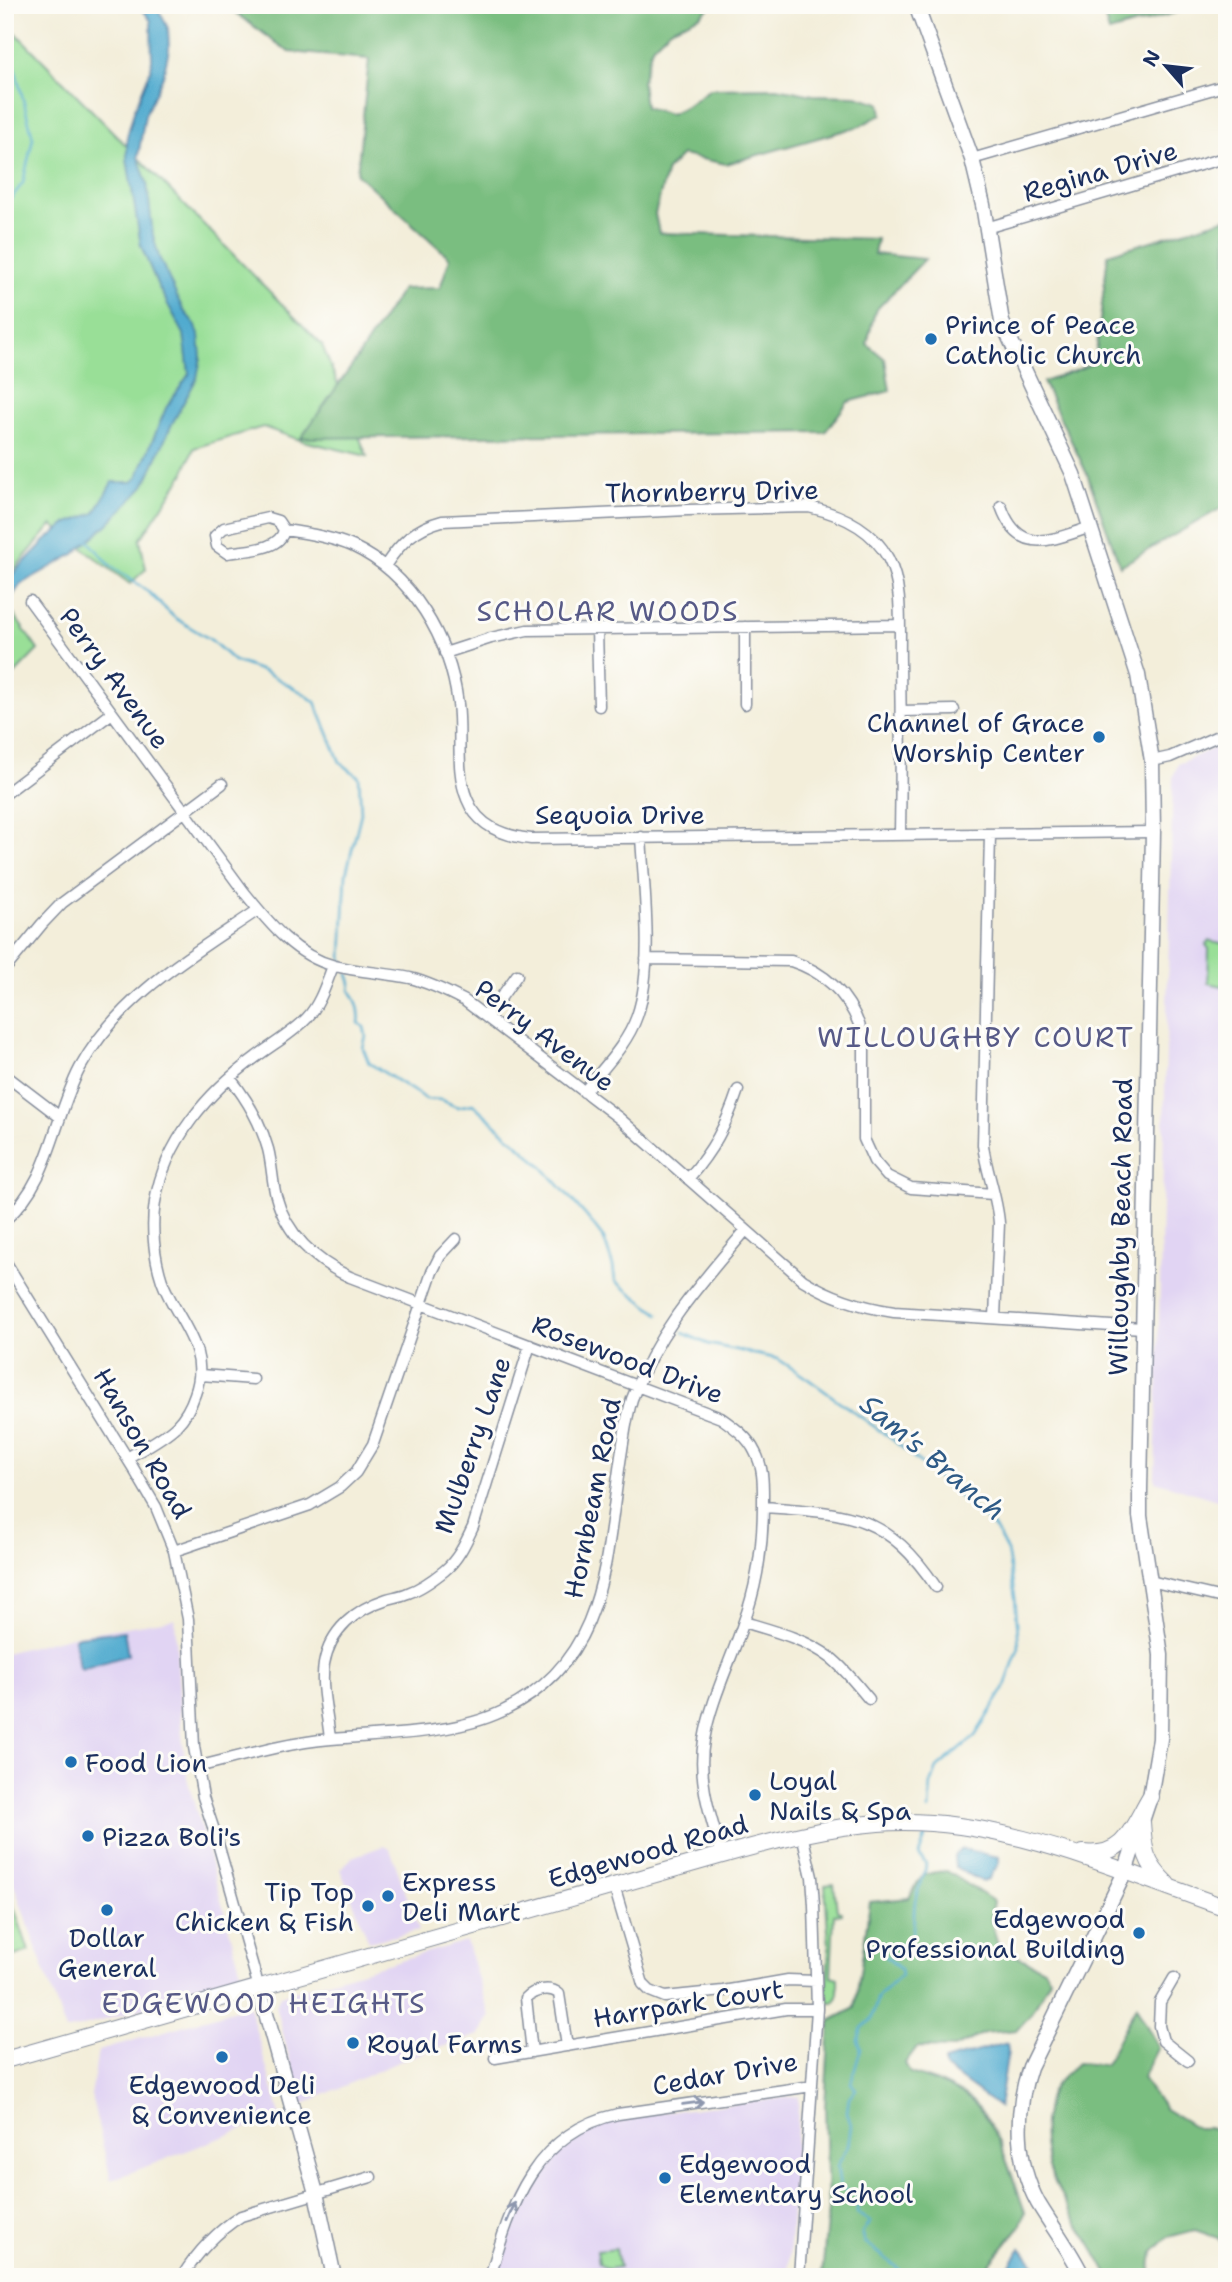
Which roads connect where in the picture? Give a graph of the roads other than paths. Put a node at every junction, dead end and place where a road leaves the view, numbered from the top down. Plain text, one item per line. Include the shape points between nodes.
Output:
1 (916, 5) edge
2 (1227, 85) edge
3 (1227, 157) edge
4 (972, 159) junction
5 (986, 228) junction
6 (1001, 506) dead end
7 (1091, 527) junction
8 (284, 530) junction
9 (385, 566) junction
10 (30, 601) dead end
11 (899, 625) junction
12 (745, 627) junction
13 (597, 629) junction
14 (445, 653) junction
15 (745, 704) dead end
16 (599, 706) dead end
17 (954, 710) dead end
18 (901, 711) junction
19 (112, 713) junction
20 (1227, 732) edge
21 (1152, 761) junction
22 (222, 784) dead end
23 (5, 794) edge
24 (186, 811) junction
25 (1153, 832) junction
26 (900, 834) junction
27 (990, 834) junction
28 (641, 837) junction
29 (258, 910) junction
30 (646, 959) junction
31 (333, 966) junction
32 (5, 969) edge
33 (517, 975) dead end
34 (487, 1017) junction
35 (5, 1075) edge
36 (230, 1078) junction
37 (738, 1090) dead end
38 (584, 1092) junction
39 (60, 1117) junction
40 (688, 1179) junction
41 (993, 1194) junction
42 (5, 1220) edge
43 (746, 1230) junction
44 (456, 1239) dead end
45 (5, 1261) edge
46 (421, 1303) junction
47 (995, 1318) junction
48 (1142, 1328) junction
49 (530, 1345) junction
50 (201, 1375) junction
51 (253, 1379) dead end
52 (637, 1387) junction
53 (127, 1458) junction
54 (763, 1507) junction
55 (174, 1551) junction
56 (1150, 1581) junction
57 (936, 1587) dead end
58 (1227, 1599) edge
59 (744, 1622) junction
60 (869, 1699) dead end
61 (330, 1739) junction
62 (197, 1767) junction
63 (1150, 1797) junction
64 (1142, 1822) junction
65 (802, 1834) junction
66 (1066, 1851) junction
67 (722, 1855) junction
68 (1125, 1872) junction
69 (614, 1886) junction
70 (1171, 1889) junction
71 (1227, 1908) edge
72 (1174, 1978) dead end
73 (816, 1981) junction
74 (259, 1988) junction
75 (817, 2009) junction
76 (567, 2046) junction
77 (532, 2052) junction
78 (495, 2058) dead end
79 (5, 2060) edge
80 (1188, 2061) dead end
81 (812, 2086) junction
82 (372, 2177) dead end
83 (316, 2193) junction
84 (182, 2277) edge
85 (334, 2277) edge
86 (490, 2277) edge
87 (799, 2277) edge
88 (1083, 2277) edge

1 - 4 street, Willoughby Beach Road
2 - 4 street
3 - 5 street, Regina Drive
4 - 5 street, Willoughby Beach Road
5 - 7 street, Willoughby Beach Road via 1002,322 1063,449
6 - 7 street via 1014,531 1034,541
7 - 21 street, Willoughby Beach Road via 1138,675
8 - 8 street, Sequoia Drive via 278,521 263,519 224,528 215,542 227,553 273,544 281,540
8 - 9 street, Sequoia Drive via 337,541
9 - 11 street, Thornberry Drive via 403,541 426,525 442,522 810,507 852,522 883,551 896,581
9 - 14 street, Sequoia Drive via 413,595 438,633
10 - 19 street, Perry Avenue
11 - 12 street
11 - 18 street, Thornberry Drive
12 - 13 street
12 - 15 street
13 - 14 street via 519,631
13 - 16 street
14 - 28 street, Sequoia Drive via 458,704 463,789 477,816 498,832 531,839
17 - 18 street
18 - 26 street, Thornberry Drive
19 - 23 street
19 - 24 street, Perry Avenue
20 - 21 street
21 - 25 street, Willoughby Beach Road
22 - 24 street
24 - 29 street, Perry Avenue
24 - 32 street via 62,903
25 - 27 street, Sequoia Drive
25 - 48 street, Willoughby Beach Road
26 - 27 street, Sequoia Drive
26 - 28 street, Sequoia Drive
27 - 41 street via 983,1145
28 - 30 street
29 - 31 street, Perry Avenue via 280,935
29 - 39 street via 135,997 82,1065
30 - 38 street via 637,1017
30 - 41 street via 791,961 828,979 847,999 864,1040 864,1139 874,1161 887,1176 911,1188
31 - 34 street, Perry Avenue via 429,984
31 - 36 street via 307,1018
33 - 34 street
34 - 38 street, Perry Avenue
35 - 39 street
36 - 46 street, Rosewood Drive via 258,1124 280,1209 298,1239 338,1271
36 - 50 street via 181,1135 169,1156 155,1202 157,1264 194,1338
37 - 40 street via 715,1146
38 - 40 street, Perry Avenue
39 - 42 street via 39,1178 19,1209
40 - 43 street, Perry Avenue
41 - 47 street via 999,1223
43 - 47 street, Perry Avenue via 803,1280 850,1303 894,1312
43 - 52 street, Hornbeam Road via 669,1324
44 - 46 street via 440,1256
45 - 53 street, Hanson Road
46 - 49 street, Rosewood Drive
46 - 55 street via 373,1444 356,1472 310,1505
47 - 48 street, Perry Avenue
48 - 56 street, Willoughby Beach Road via 1140,1503
49 - 52 street, Rosewood Drive
49 - 61 street, Mulberry Lane via 463,1548 446,1570 426,1584 351,1617 330,1645 323,1665
50 - 51 street
50 - 53 street via 192,1404 175,1427
52 - 54 street, Rosewood Drive via 721,1418 748,1440 763,1482
52 - 61 street, Hornbeam Road via 627,1417 603,1581 585,1632 556,1674 512,1706 474,1722
53 - 55 street, Hanson Road via 156,1507
54 - 57 street via 826,1511 868,1523 914,1556
54 - 59 street, Rosewood Drive via 761,1544
55 - 62 street, Hanson Road via 187,1610
56 - 58 street
56 - 63 street, Willoughby Beach Road via 1161,1656 1161,1699
59 - 60 street via 809,1644 833,1660
59 - 67 street, Rosewood Drive via 710,1715 702,1752 703,1786
61 - 62 street, Hornbeam Road via 272,1747
62 - 74 street, Hanson Road
63 - 64 street, Willoughby Beach Road
63 - 66 main road via 1119,1846 1095,1855
64 - 68 street, Willoughby Beach Road
64 - 70 main road via 1146,1858
65 - 66 main road, Edgewood Road via 880,1823 924,1823 981,1830
65 - 67 main road, Edgewood Road
65 - 73 street, Cedar Drive via 814,1896
66 - 68 main road, Edgewood Road
67 - 69 main road, Edgewood Road
68 - 70 main road, Edgewood Road
68 - 88 street, Willoughby Beach Road via 1030,2067 1020,2110 1019,2136 1028,2178
69 - 73 street via 643,1984 657,1995
69 - 74 main road, Edgewood Road
70 - 71 main road, Edgewood Road
72 - 80 street via 1160,2003 1159,2026 1163,2040
73 - 75 street, Cedar Drive
74 - 79 main road, Edgewood Road
74 - 83 street, Hanson Road
75 - 76 street, Harrpark Court via 796,2007
75 - 81 street, Cedar Drive
76 - 77 street, Harrpark Court
76 - 77 street, Harrpark Court via 559,1994 547,1989 526,1998
77 - 78 street, Harrpark Court
86 -> 81 street, Cedar Drive via 520,2192 545,2156 578,2128 618,2114
81 - 87 street
82 - 83 street
83 - 84 street via 241,2216 206,2243
83 - 85 street, Hanson Road

